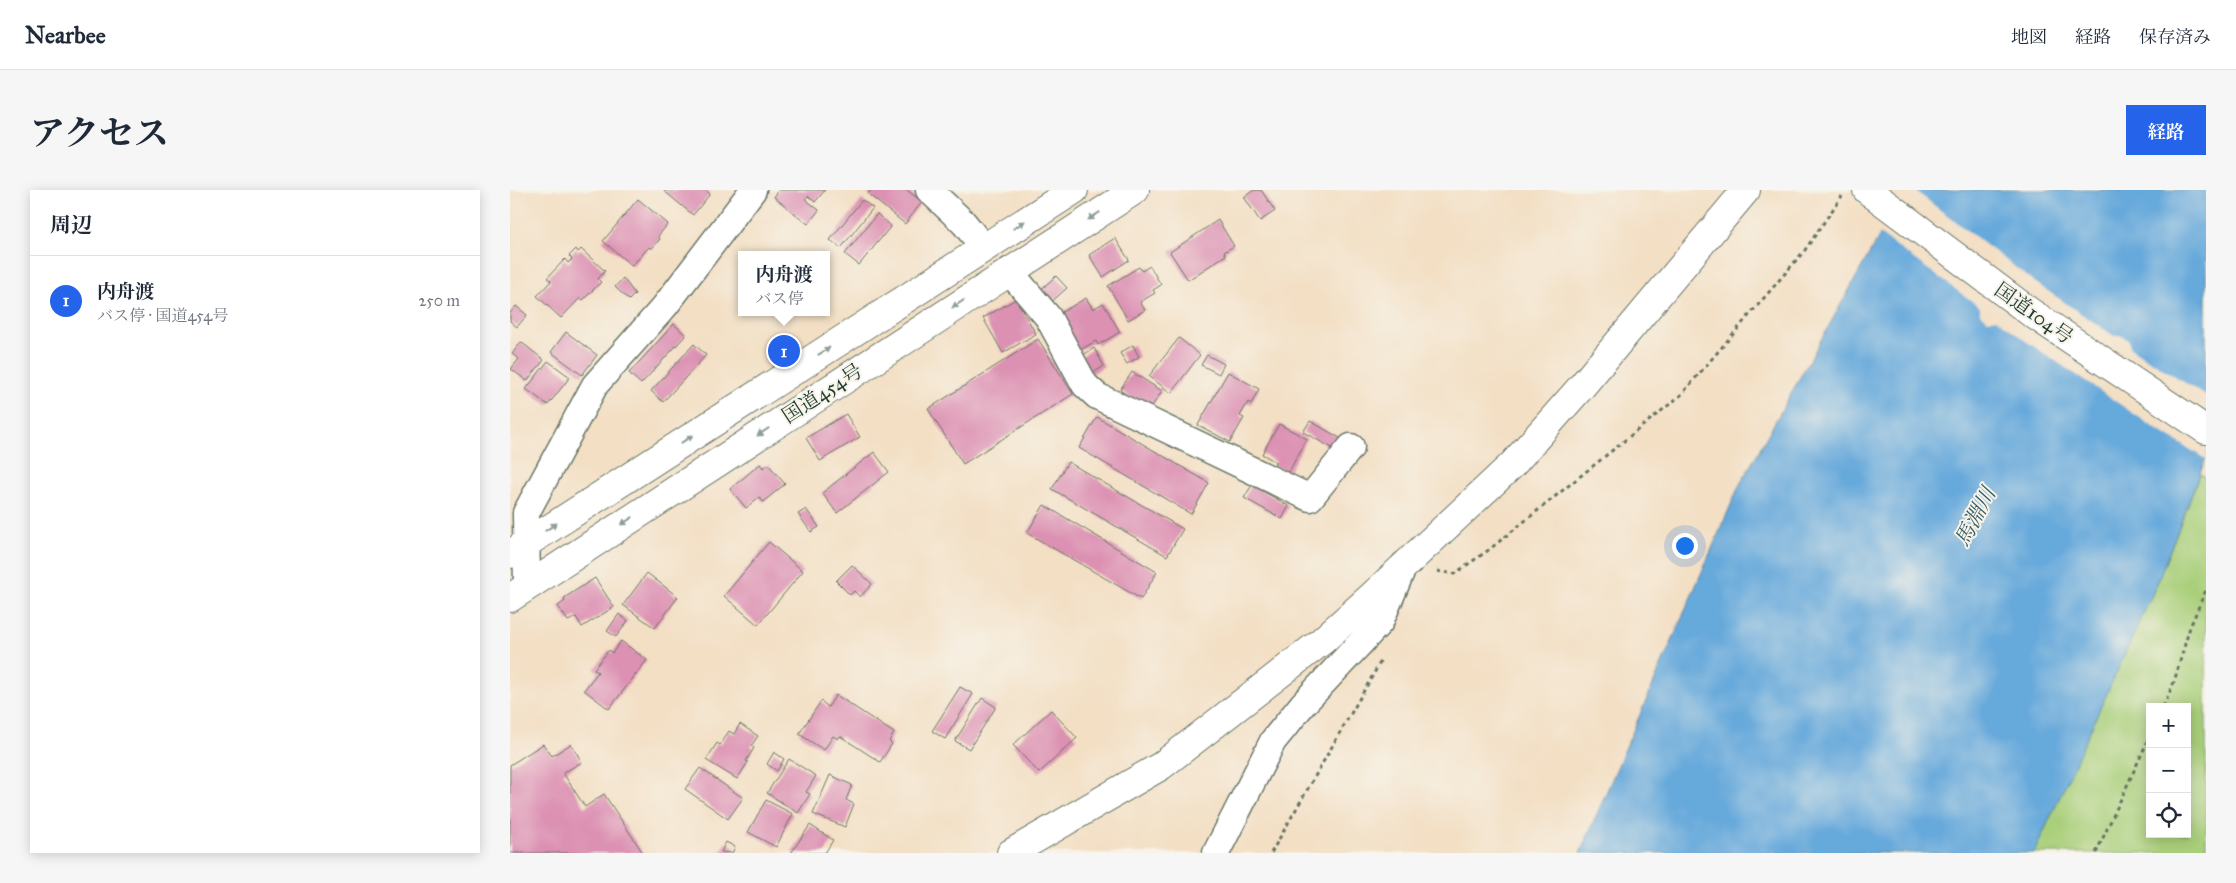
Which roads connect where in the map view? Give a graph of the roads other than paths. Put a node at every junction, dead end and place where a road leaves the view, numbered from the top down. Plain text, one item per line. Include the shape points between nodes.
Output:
1 (753, 190) edge
2 (929, 190) edge
3 (1074, 190) edge
4 (1135, 190) edge
5 (1746, 190) edge
6 (1867, 190) edge
7 (984, 248) junction
8 (1009, 271) junction
9 (2206, 430) edge
10 (1351, 448) dead end
11 (518, 549) edge
12 (1404, 564) junction
13 (518, 592) edge
14 (1011, 853) edge
15 (1216, 853) edge

1 - 11 street via 665,306 595,385 526,513
2 - 7 street via 964,223
7 -> 3 main road, 国道454号
4 -> 8 main road, 国道454号
5 - 12 main road via 1513,464
6 - 9 main road, 国道104号 via 2030,312
11 -> 7 main road, 国道454号
8 - 10 street via 1048,317 1085,385 1097,396 1310,498
8 -> 13 main road, 国道454号
11 - 13 street
12 - 14 main road via 1322,641 1160,766
12 - 15 street via 1380,622 1273,741

